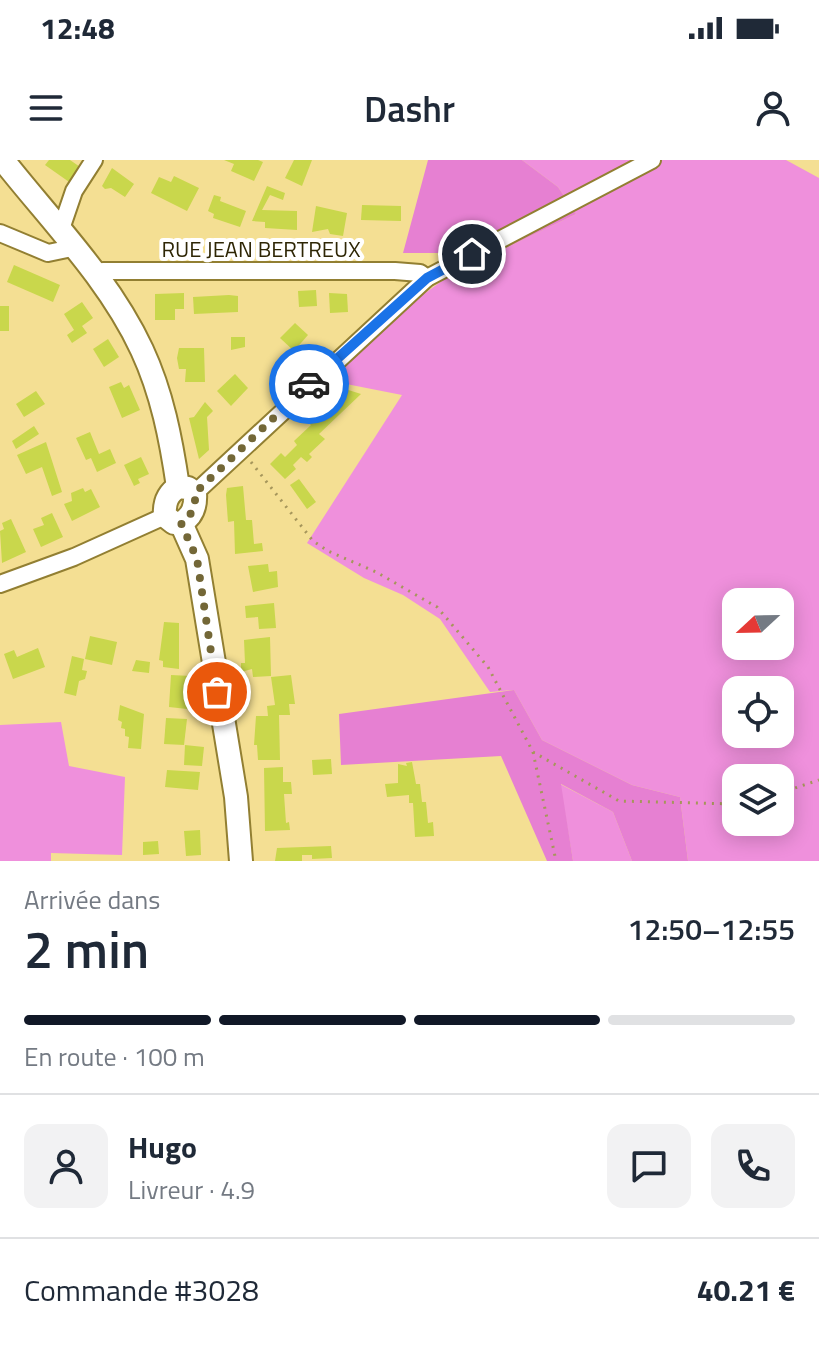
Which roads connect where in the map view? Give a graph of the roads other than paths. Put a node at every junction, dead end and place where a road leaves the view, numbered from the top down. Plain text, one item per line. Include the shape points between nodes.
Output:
1 (3, 160) edge
2 (94, 160) edge
3 (652, 160) edge
4 (0, 233) edge
5 (66, 240) junction
6 (96, 276) junction
7 (427, 278) junction
8 (186, 490) junction
9 (173, 520) junction
10 (0, 584) edge
11 (241, 861) edge

1 - 5 main road
2 - 5 street via 74,191
3 - 7 street
4 - 5 street via 48,253
5 - 6 main road
6 - 7 street, RUE JEAN BERTREUX via 103,271 395,271
6 - 8 main road via 141,349
7 - 8 street via 241,448
8 - 9 main road via 170,492 165,506
9 - 10 street
9 - 11 main road via 197,559 236,797

